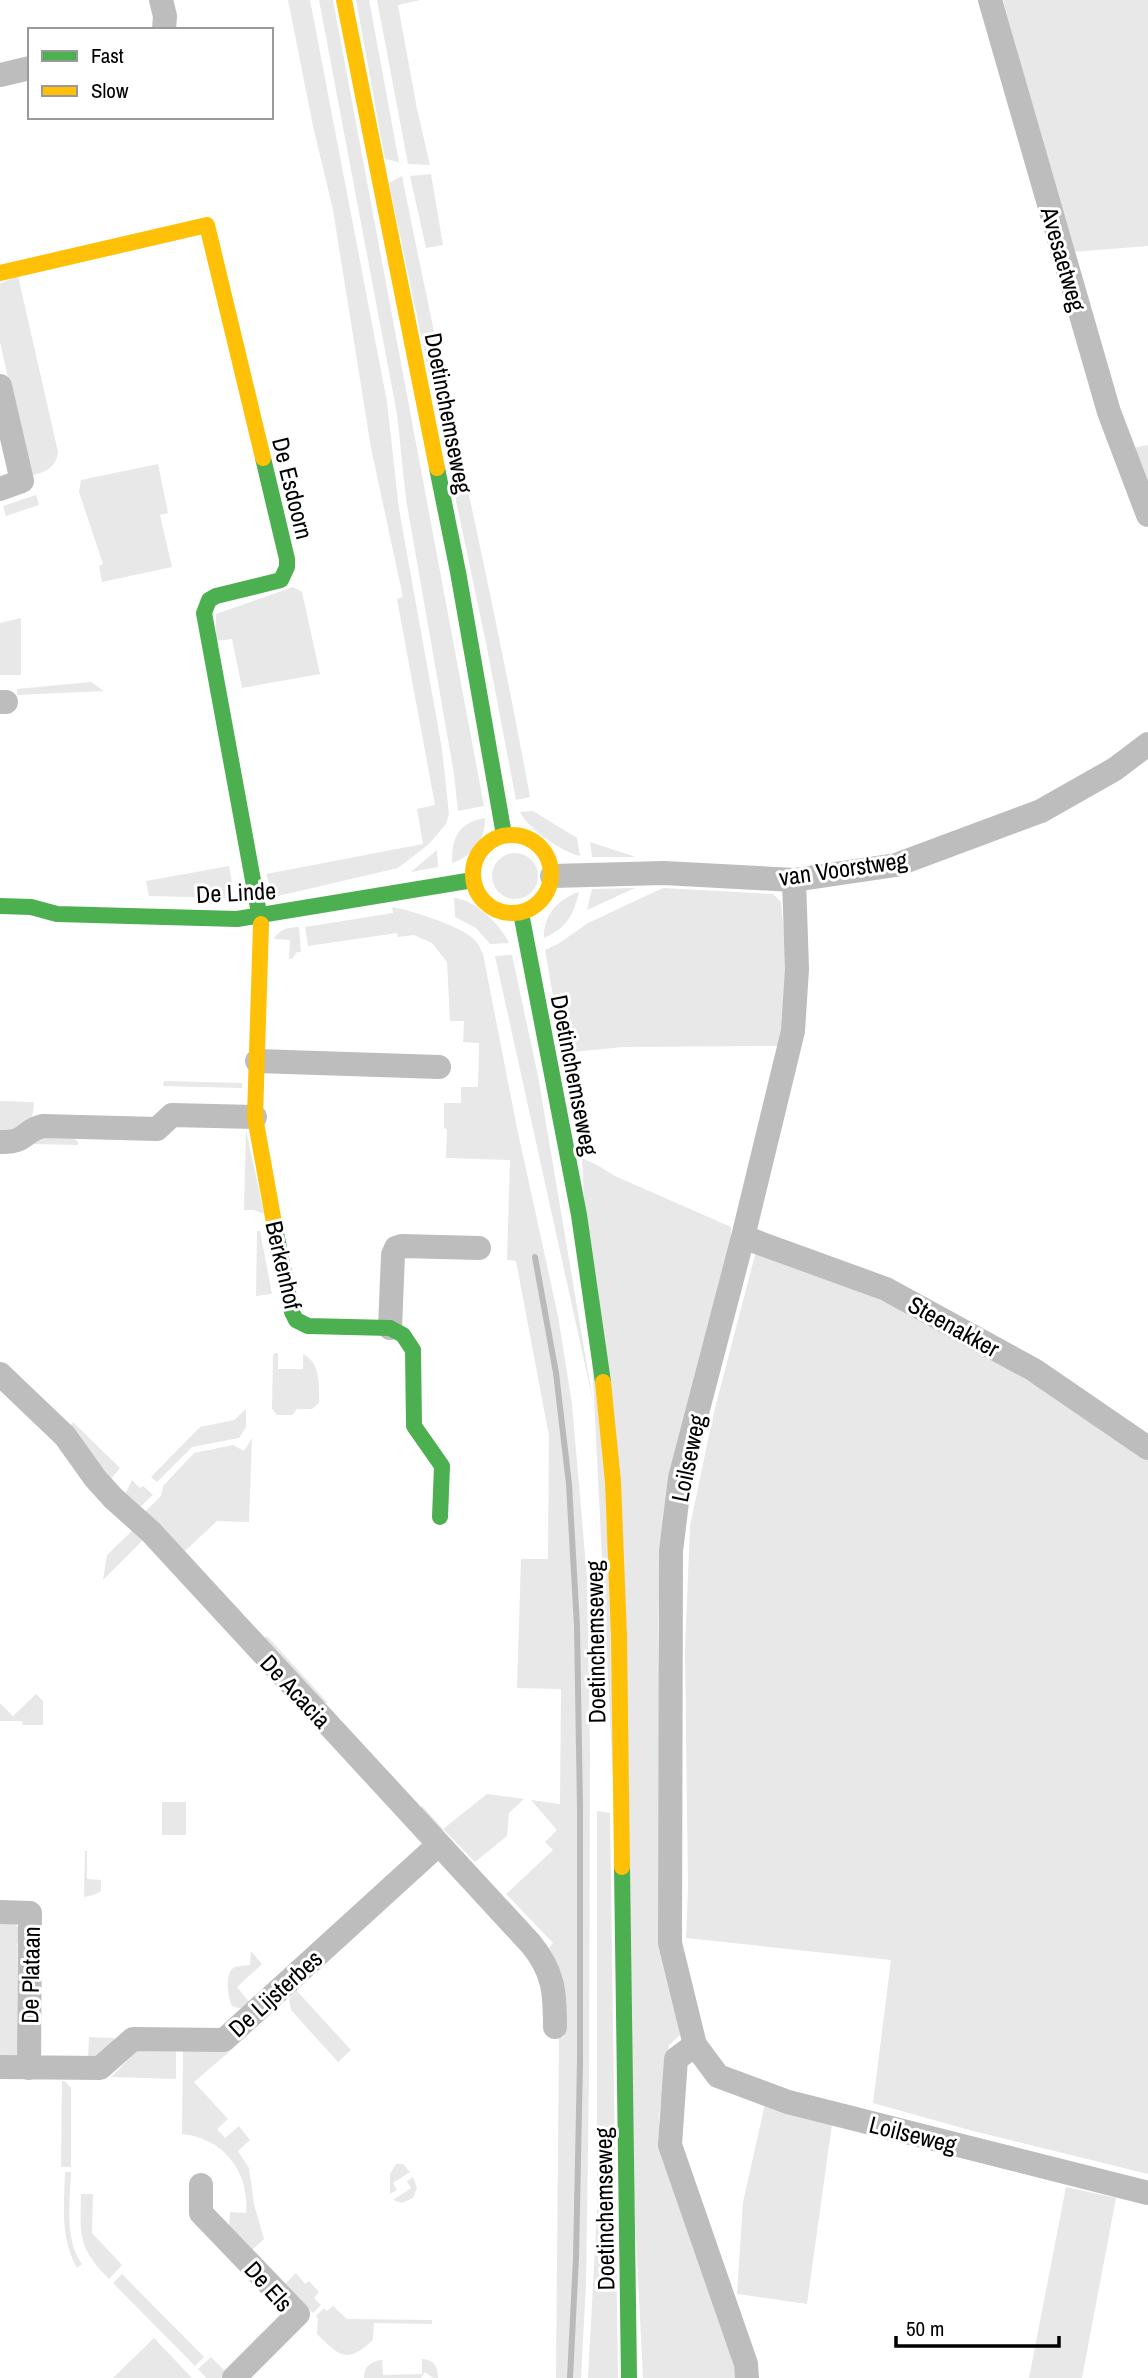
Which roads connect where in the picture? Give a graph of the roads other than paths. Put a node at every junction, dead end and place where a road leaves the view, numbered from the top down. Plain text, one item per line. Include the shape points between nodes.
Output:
1 (162, 0) edge
2 (344, 0) edge
3 (990, 0) edge
4 (164, 28) edge
5 (28, 68) edge
6 (0, 75) edge
7 (0, 273) edge
8 (0, 386) edge
9 (0, 489) edge
10 (1148, 515) edge
11 (1148, 744) edge
12 (503, 835) junction
13 (552, 876) junction
14 (473, 880) junction
15 (794, 880) junction
16 (0, 906) edge
17 (521, 913) junction
18 (261, 916) junction
19 (257, 1060) junction
20 (439, 1067) dead end
21 (256, 1117) junction
22 (0, 1142) edge
23 (743, 1237) junction
24 (479, 1248) dead end
25 (390, 1328) junction
26 (0, 1374) edge
27 (1148, 1448) edge
28 (440, 1517) dead end
29 (438, 1845) junction
30 (0, 1912) edge
31 (555, 2027) dead end
32 (695, 2045) junction
33 (0, 2067) edge
34 (29, 2068) junction
35 (201, 2185) dead end
36 (1148, 2193) edge
37 (234, 2378) edge
38 (629, 2378) edge
39 (747, 2378) edge

1 - 4 street
2 - 12 main road, Doetinchemseweg via 458,572
3 - 10 street, Avesaetweg via 1109,412
5 - 6 street
7 - 18 main road, De Esdoorn via 207,225 287,559 281,580 216,596 204,613
8 - 9 street via 22,481
11 - 15 street, van Voorstweg via 1115,769 1041,811 974,838 896,865
12 - 13 main road via 522,835 538,844 549,858
12 - 14 main road via 486,844 475,860
13 - 15 street, van Voorstweg via 664,873
13 - 17 main road via 537,906
14 - 17 main road via 490,907
14 - 18 main road, De Linde
15 - 23 street, Loilseweg via 797,969 793,1031
16 - 18 main road, De Linde via 57,914
17 - 38 main road, Doetinchemseweg via 579,1214 613,1482
18 - 19 main road, Berkenhof
19 - 20 street
19 - 21 main road, Berkenhof
21 - 22 street via 172,1115 156,1129 43,1126 19,1140
21 - 25 main road, Berkenhof via 296,1320 308,1326
23 - 27 street, Steenakker via 886,1289 1034,1370
23 - 32 street, Loilseweg via 680,1478 671,1550 670,1943
24 - 25 street via 396,1248
25 - 28 main road via 398,1330 412,1346 414,1426 442,1466
26 - 29 street, De Acacia via 65,1436 113,1498 151,1532
29 - 31 street, De Acacia via 543,1960 553,1983
29 - 34 street, De Lijsterbes via 224,2040 133,2039 100,2068
30 - 34 street, De Plataan via 30,1913
32 - 36 street, Loilseweg via 718,2076 788,2102
32 - 39 street via 676,2059 670,2145
33 - 34 street, De Lijsterbes
35 - 37 street, De Els via 201,2213 298,2314

